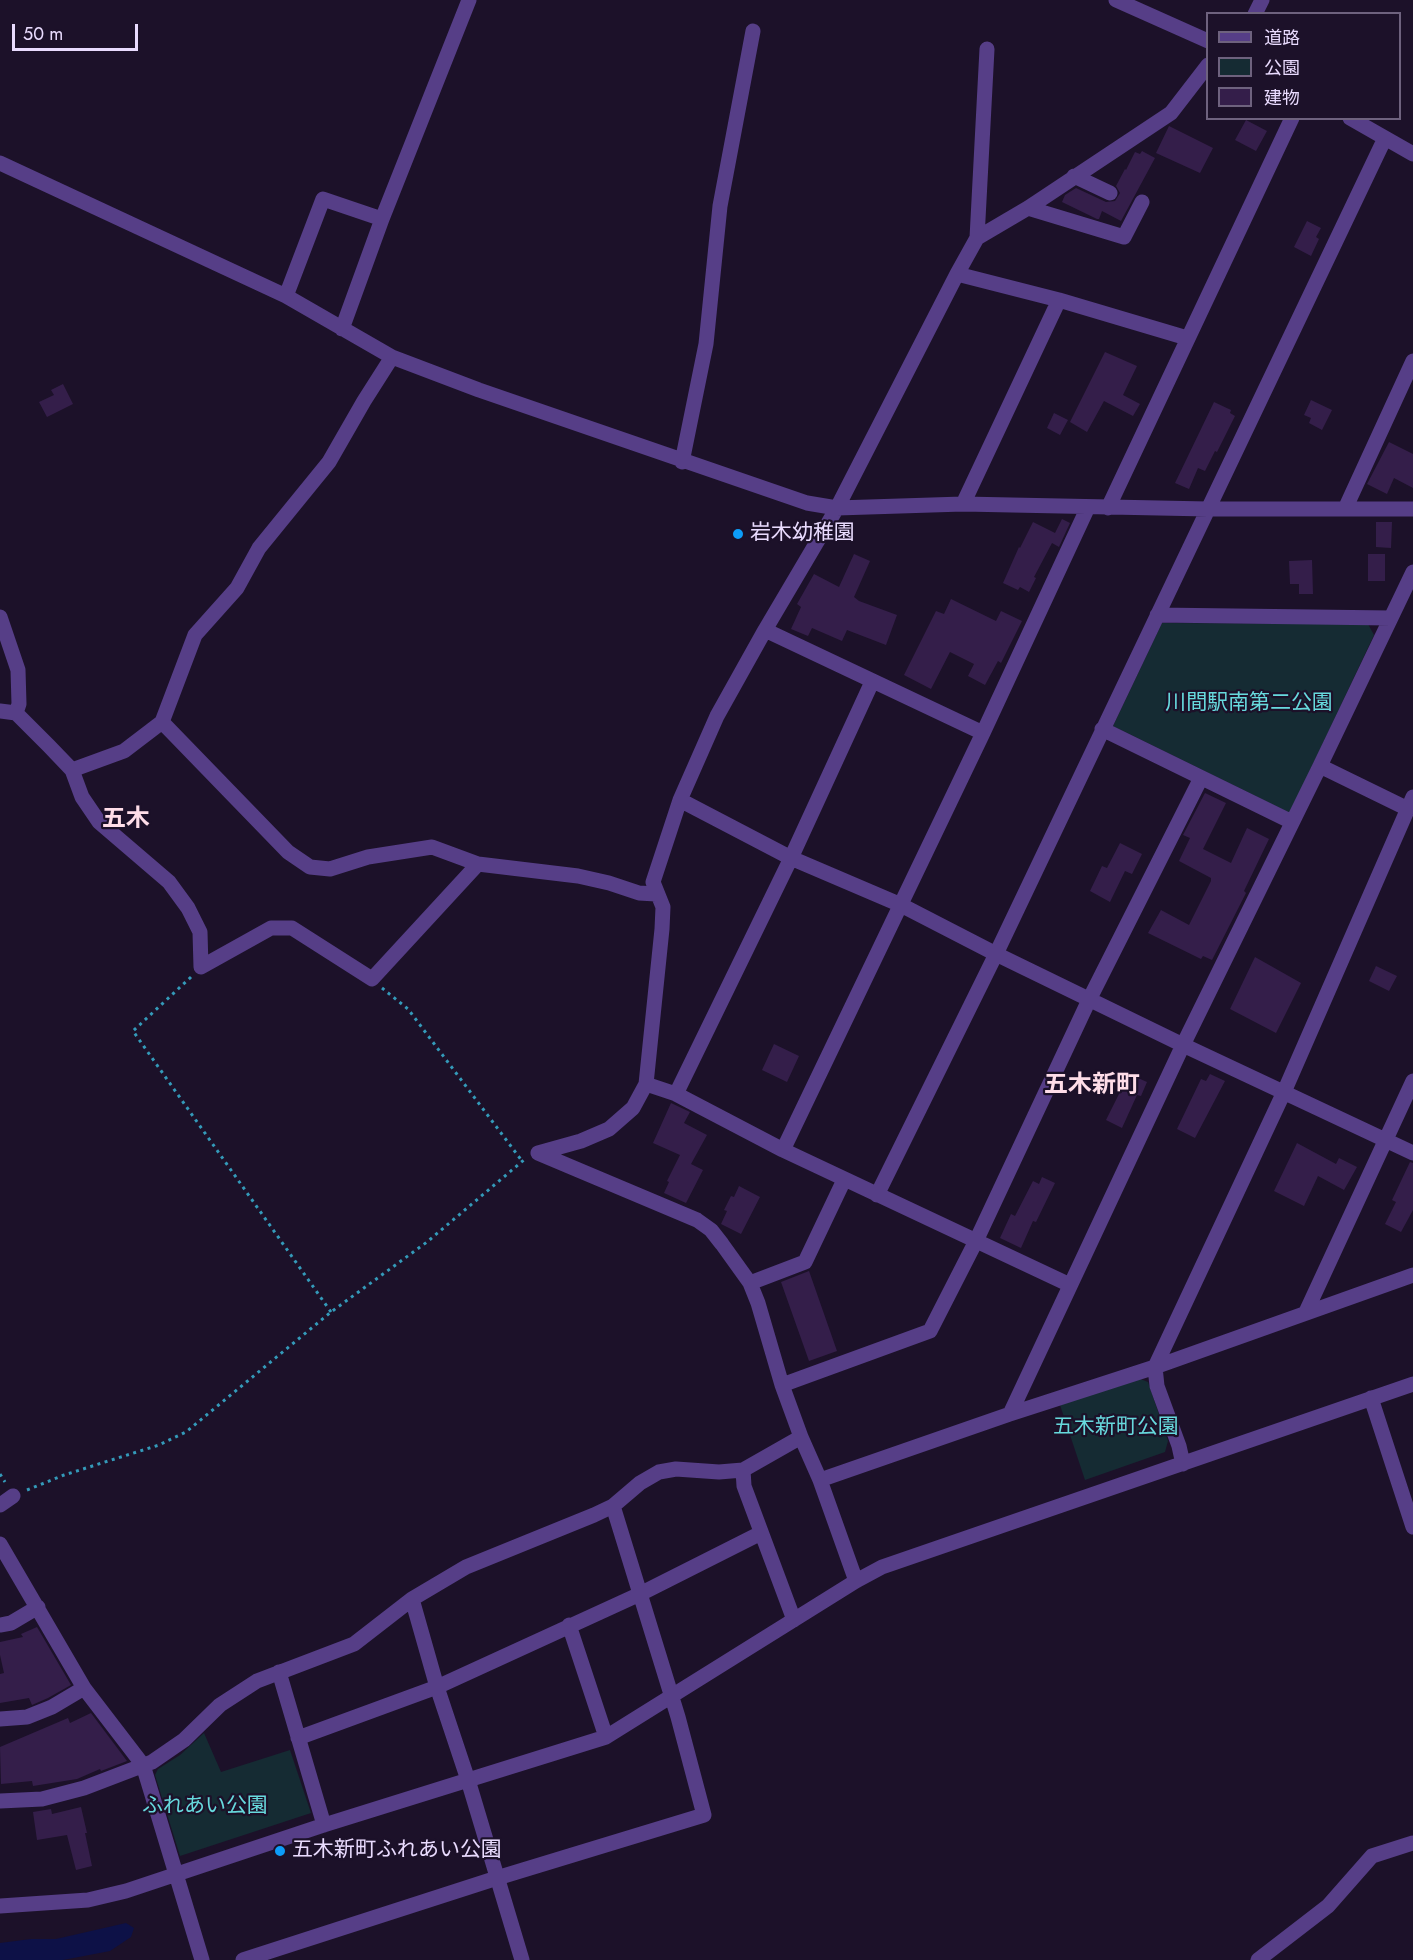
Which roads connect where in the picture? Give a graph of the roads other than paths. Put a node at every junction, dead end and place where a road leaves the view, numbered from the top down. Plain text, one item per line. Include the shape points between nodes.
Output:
1 (469, 0) edge
2 (1116, 0) edge
3 (753, 31) dead end
4 (1206, 40) edge
5 (987, 49) dead end
6 (1206, 68) edge
7 (1291, 120) edge
8 (1354, 120) edge
9 (1385, 138) junction
10 (1413, 154) edge
11 (0, 163) edge
12 (1074, 176) junction
13 (1110, 193) dead end
14 (1142, 202) dead end
15 (1028, 208) junction
16 (382, 219) junction
17 (977, 238) junction
18 (957, 274) junction
19 (286, 297) junction
20 (1059, 300) junction
21 (342, 329) junction
22 (1187, 338) junction
23 (393, 357) junction
24 (1413, 361) edge
25 (682, 462) junction
26 (963, 504) junction
27 (1088, 507) junction
28 (837, 508) junction
29 (1108, 508) junction
30 (1208, 509) junction
31 (1345, 509) junction
32 (1413, 509) edge
33 (1413, 572) edge
34 (1157, 615) junction
35 (0, 617) edge
36 (1391, 618) junction
37 (765, 630) junction
38 (872, 682) junction
39 (0, 711) edge
40 (16, 713) junction
41 (162, 722) junction
42 (1102, 729) junction
43 (983, 733) junction
44 (1320, 766) junction
45 (72, 770) junction
46 (1201, 778) junction
47 (680, 800) junction
48 (1410, 803) edge
49 (1292, 822) junction
50 (791, 858) junction
51 (478, 864) junction
52 (656, 894) junction
53 (902, 904) junction
54 (996, 954) junction
55 (1089, 1000) junction
56 (1183, 1046) junction
57 (1413, 1081) edge
58 (646, 1084) junction
59 (1284, 1092) junction
60 (676, 1094) junction
61 (1385, 1139) junction
62 (783, 1150) junction
63 (1413, 1153) edge
64 (844, 1180) junction
65 (878, 1195) junction
66 (976, 1240) junction
67 (1413, 1275) edge
68 (750, 1283) junction
69 (1070, 1285) junction
70 (1306, 1312) junction
71 (1155, 1367) junction
72 (1413, 1384) edge
73 (782, 1385) junction
74 (1371, 1398) junction
75 (1010, 1414) junction
76 (801, 1437) junction
77 (1183, 1464) junction
78 (743, 1470) junction
79 (820, 1480) junction
80 (1407, 1490) edge
81 (13, 1496) road end
82 (0, 1505) edge
83 (613, 1506) junction
84 (1413, 1527) edge
85 (761, 1533) junction
86 (0, 1544) edge
87 (856, 1581) junction
88 (640, 1594) junction
89 (412, 1599) junction
90 (38, 1607) junction
91 (794, 1620) junction
92 (0, 1625) edge
93 (569, 1625) junction
94 (279, 1672) junction
95 (437, 1687) junction
96 (84, 1688) junction
97 (672, 1698) junction
98 (0, 1719) edge
99 (606, 1737) junction
100 (298, 1738) junction
101 (143, 1765) junction
102 (468, 1780) junction
103 (0, 1801) edge
104 (324, 1825) junction
105 (1413, 1844) edge
106 (177, 1874) junction
107 (497, 1878) junction
108 (0, 1906) edge
109 (202, 1960) edge
110 (243, 1960) edge
111 (522, 1960) edge
112 (1258, 1960) edge

1 - 16 street
2 - 4 street
3 - 25 street via 720,206 706,344
5 - 17 street
6 - 12 street via 1171,113
7 - 22 street
8 - 9 street
9 - 10 street
9 - 30 street
11 - 19 street
12 - 13 street
12 - 15 street
14 - 15 street via 1124,237
15 - 17 street
16 - 19 street via 322,199
16 - 21 street
17 - 18 street
18 - 20 street
18 - 28 street
19 - 21 street
20 - 22 street
20 - 26 street
21 - 23 street
22 - 29 street
23 - 25 street
23 - 41 street via 329,462 259,549 237,588 195,635
24 - 31 street
25 - 28 street via 807,503
26 - 27 street
26 - 28 street
27 - 29 street
27 - 43 street
28 - 37 street
29 - 30 street
30 - 31 street
30 - 34 street
31 - 32 street
33 - 36 street
34 - 36 street
34 - 42 street
35 - 40 street via 18,670
36 - 44 street
37 - 38 street
37 - 47 street via 717,716
38 - 43 street
38 - 50 street
39 - 40 street
40 - 45 street
41 - 45 street via 124,751
41 - 51 street via 288,852 310,867 330,869 368,857 432,847
42 - 46 street
42 - 54 street
43 - 53 street
44 - 48 street
44 - 49 street
45 - 51 street via 82,797 99,822 169,882 188,908 200,932 201,967 271,928 292,928 372,979
46 - 49 street
46 - 55 street
47 - 50 street
47 - 52 street via 653,882
48 - 59 street
49 - 56 street
50 - 53 street
50 - 60 street
51 - 52 street via 578,876
52 - 58 street via 663,907 662,929
53 - 54 street
53 - 62 street
54 - 55 street
54 - 65 street
55 - 56 street
55 - 66 street
56 - 59 street
56 - 69 street
57 - 61 street
58 - 60 street
58 - 68 street via 633,1108 609,1129 538,1154 698,1220 711,1230
59 - 61 street
59 - 71 street
60 - 62 street
61 - 63 street
61 - 70 street
62 - 64 street
64 - 65 street
64 - 68 street via 805,1262
65 - 66 street
66 - 69 street
66 - 73 street via 930,1331
67 - 70 street
68 - 73 street
69 - 75 street
70 - 71 street
71 - 75 street
71 - 77 street via 1157,1386
72 - 74 street
73 - 76 street
74 - 77 street
74 - 80 street
75 - 79 street
76 - 78 street
76 - 79 street
77 - 87 street via 882,1567
78 - 83 street via 659,1472
78 - 85 street via 744,1486
79 - 87 street
80 - 84 street
81 - 82 street
83 - 88 street
83 - 89 street via 466,1567
85 - 88 street
85 - 91 street
86 - 90 street
87 - 91 street
88 - 93 street
88 - 97 street
89 - 94 street via 354,1644
89 - 95 street
90 - 92 street
90 - 96 street
91 - 97 street
93 - 95 street
93 - 99 street
94 - 100 street
94 - 101 street via 257,1681 220,1706 184,1740
95 - 100 street
95 - 102 street
96 - 98 street via 27,1717
96 - 101 street
97 - 99 street
97 - 107 street via 704,1815
99 - 102 street
100 - 104 street
101 - 103 street via 42,1799
101 - 106 street
102 - 104 street
102 - 107 street
104 - 106 street
105 - 112 street via 1372,1856 1328,1906
106 - 108 street via 88,1900
106 - 109 street
107 - 110 street
107 - 111 street

